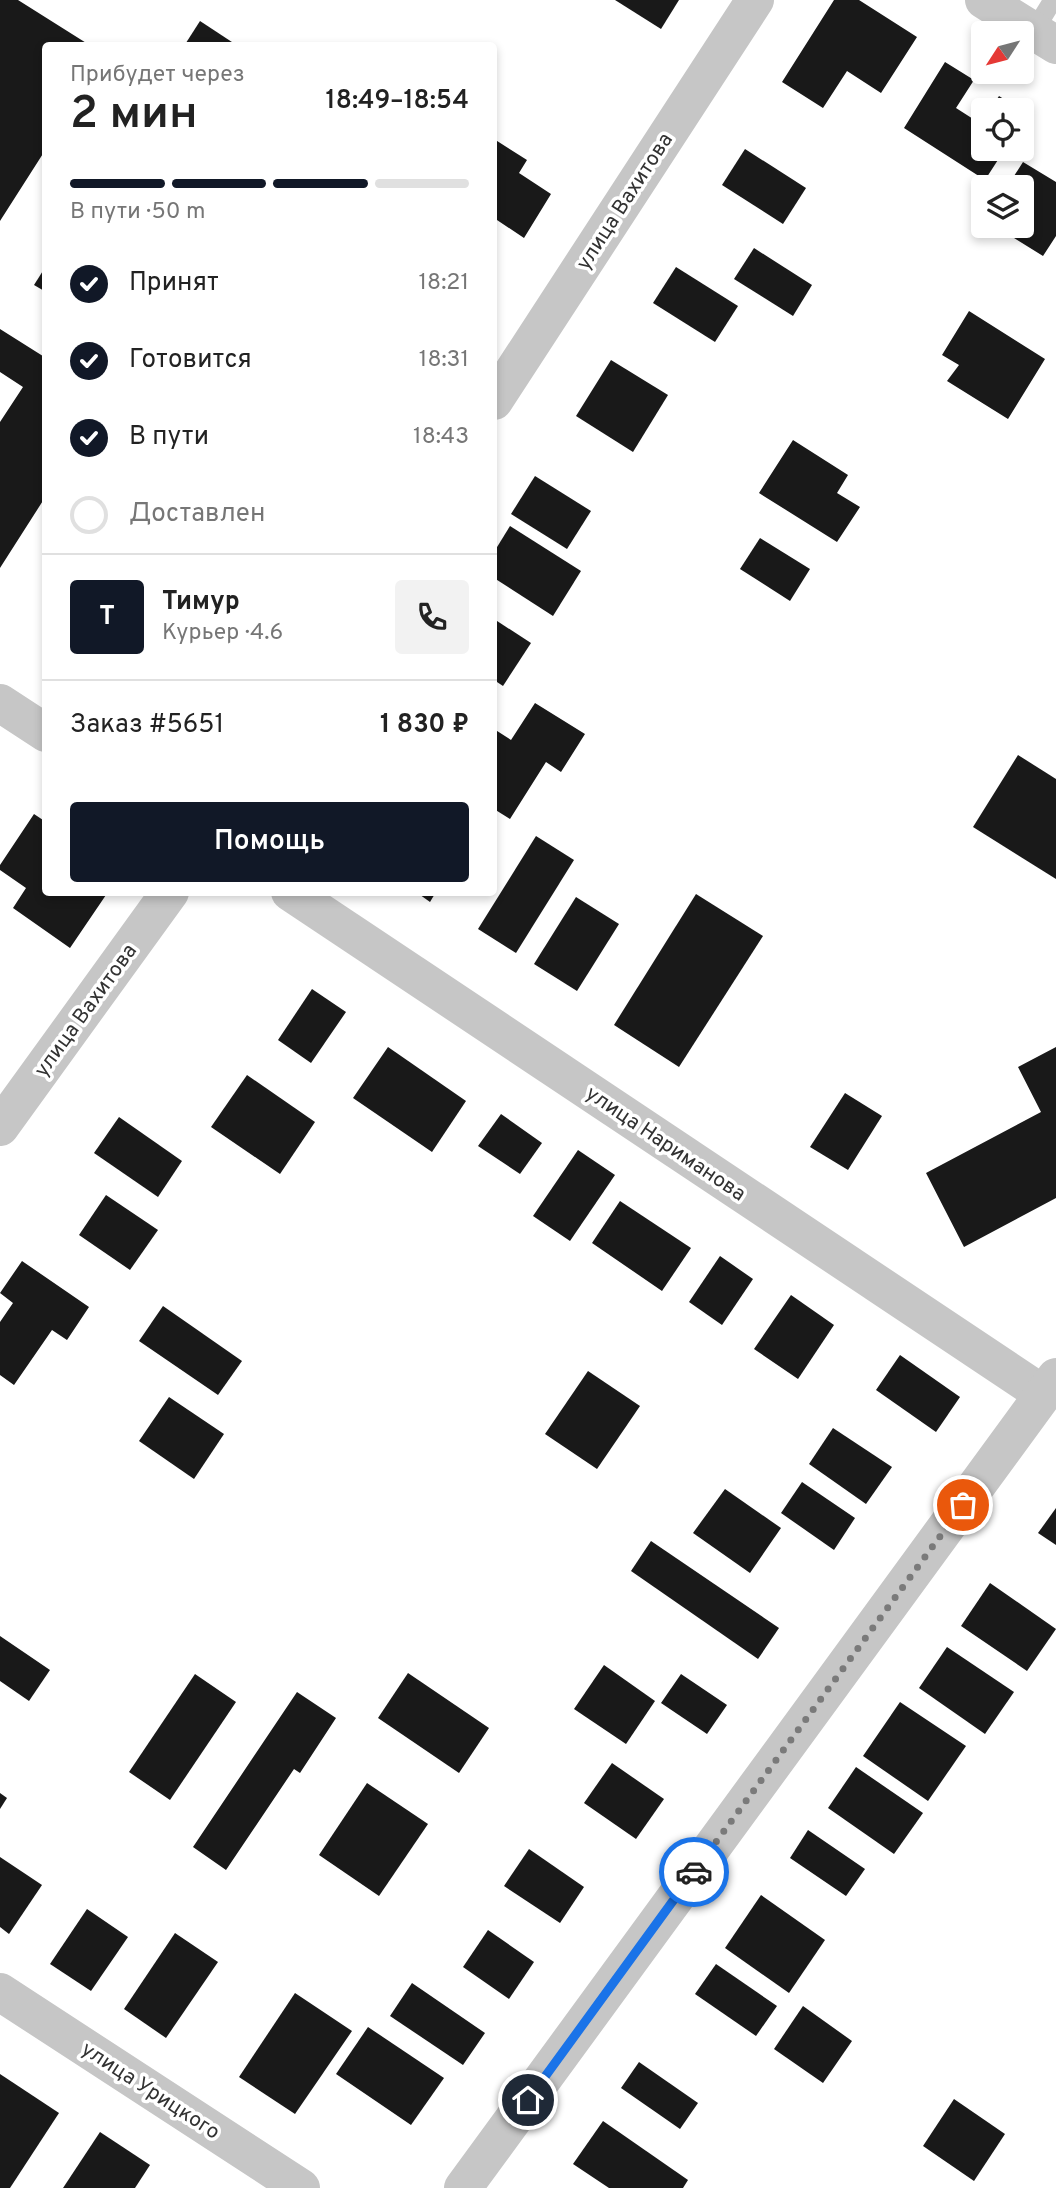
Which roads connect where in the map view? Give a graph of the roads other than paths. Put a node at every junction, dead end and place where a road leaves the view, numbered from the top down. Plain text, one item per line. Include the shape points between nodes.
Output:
1 (755, 0) edge
2 (984, 0) edge
3 (1048, 25) edge
4 (497, 396) edge
5 (0, 703) edge
6 (42, 730) edge
7 (167, 896) edge
8 (296, 896) edge
9 (0, 1127) edge
10 (1050, 1386) edge
11 (0, 1992) edge
12 (302, 2188) edge
13 (463, 2188) edge

1 - 4 street, улица Вахитова
2 - 3 street
5 - 6 street
7 - 9 street, улица Вахитова
8 - 10 street, улица Нариманова
10 - 13 street
11 - 12 street, улица Урицкого

